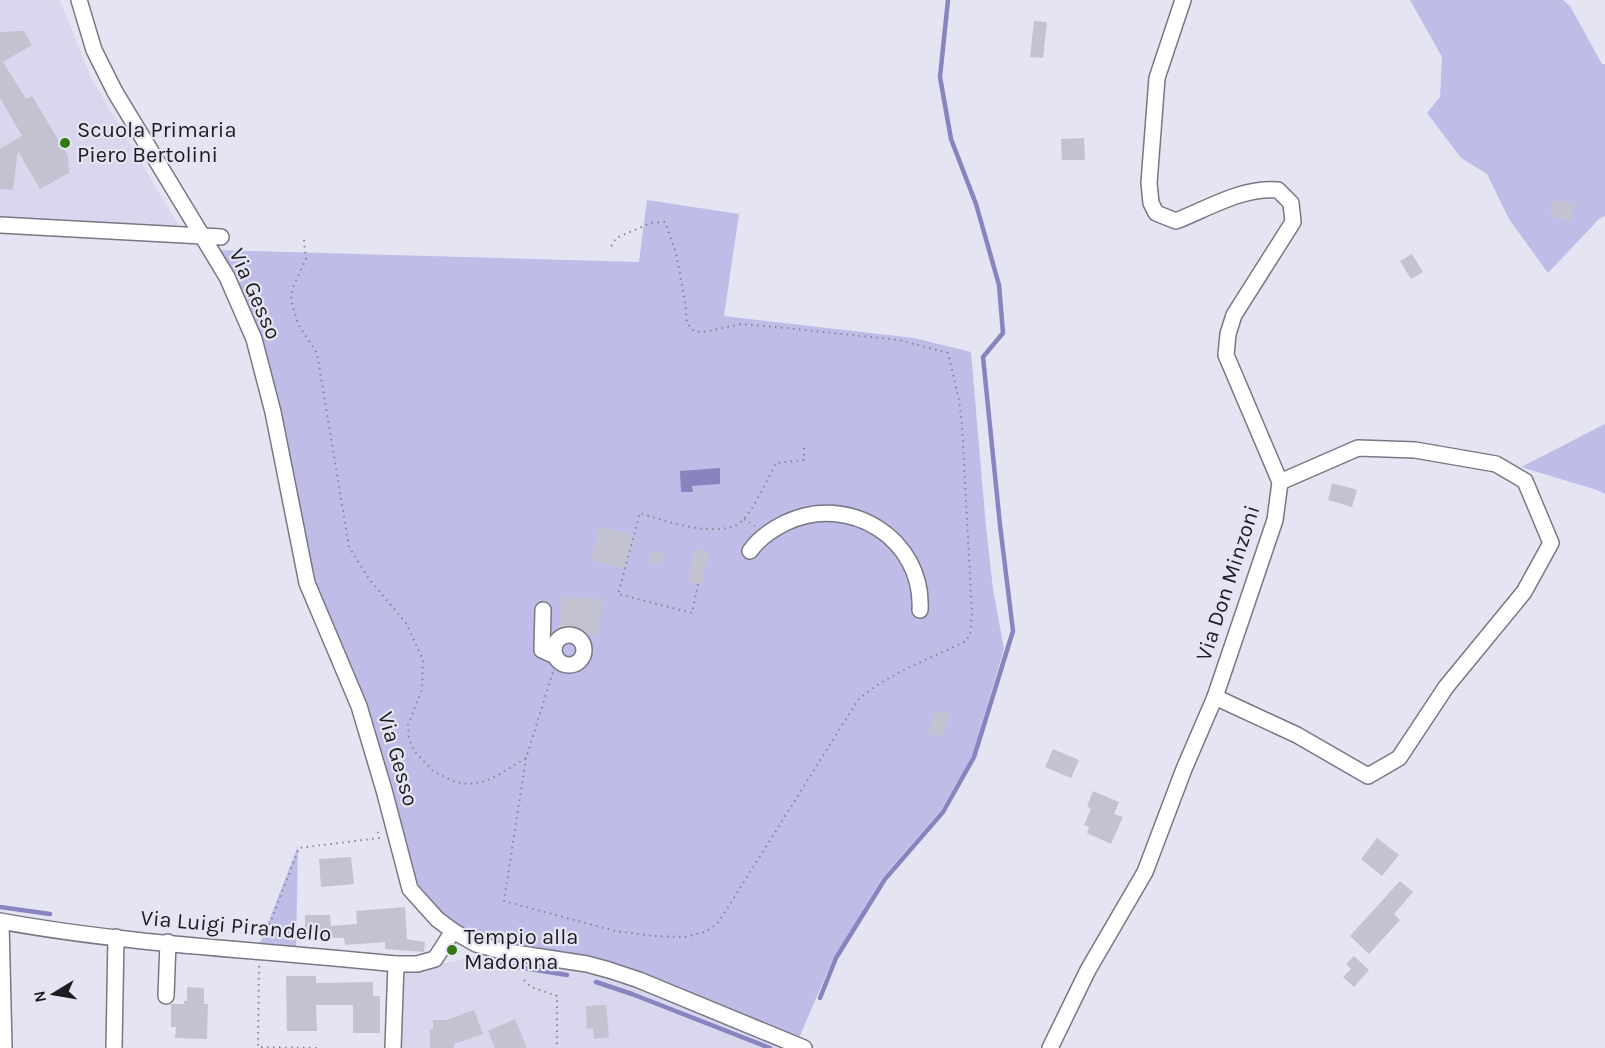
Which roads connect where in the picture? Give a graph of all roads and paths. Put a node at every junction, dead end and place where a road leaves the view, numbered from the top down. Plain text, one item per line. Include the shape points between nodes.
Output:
1 (79, 0) edge
2 (1183, 0) edge
3 (0, 225) edge
4 (203, 237) junction
5 (221, 237) dead end
6 (304, 240) dead end
7 (609, 250) dead end
8 (804, 444) dead end
9 (1280, 482) junction
10 (750, 551) dead end
11 (698, 584) dead end
12 (543, 610) dead end
13 (920, 610) dead end
14 (556, 658) joint
15 (1215, 697) junction
16 (526, 758) junction
17 (379, 835) dead end
18 (1, 921) edge
19 (453, 932) junction
20 (116, 937) junction
21 (264, 939) dead end
22 (168, 942) junction
23 (259, 960) dead end
24 (396, 964) junction
25 (524, 980) dead end
26 (166, 996) dead end
27 (4, 1048) edge
28 (114, 1048) edge
29 (320, 1048) edge
30 (393, 1048) edge
31 (557, 1048) edge
32 (804, 1048) edge
33 (1050, 1048) edge

1 - 4 street, Via Gesso via 94,50 115,92
2 - 9 street, Via Don Minzoni via 1157,78 1151,203 1156,213 1176,221 1261,189 1278,190 1291,203 1293,222 1234,315 1226,355
3 - 4 street, Via Gesso
4 - 5 street, Via Gesso
4 - 19 street, Via Gesso via 227,277 254,339 273,412 307,584 359,706 410,889
6 - 16 path via 306,260 293,286 291,300 298,324 316,353 349,547 369,579 406,623 423,660 422,690 408,725 409,739 433,771 455,782 486,781
7 - 16 path via 616,238 651,223 665,222 676,253 687,323 694,331 742,324 899,340 948,353 963,436 970,634 966,641 886,680 858,700 721,918 705,932 685,937 636,935 504,901
8 - 11 path via 804,460 776,463 744,519 735,527 690,528 640,513 618,594 692,614
9 - 15 street, Via Don Minzoni via 1275,520
9 - 15 street via 1358,448 1415,450 1496,464 1525,481 1551,543 1524,592 1446,687 1399,758 1368,776 1297,735
10 - 13 street via 762,537 793,519 821,513 850,515 877,528 900,548 918,580
12 - 14 street via 542,650
14 - 16 path
15 - 33 street, Via Don Minzoni via 1145,872 1088,970
17 - 21 path via 299,849
18 - 20 street, Via Luigi Pirandello
18 - 27 street
19 - 24 street, Via Luigi Pirandello via 435,959
19 - 32 street, Via Gesso via 502,951 609,970
20 - 22 street, Via Luigi Pirandello
20 - 28 street
22 - 24 street, Via Luigi Pirandello
22 - 26 street
23 - 29 path via 258,1047
24 - 30 street
25 - 31 path via 531,987 557,996

